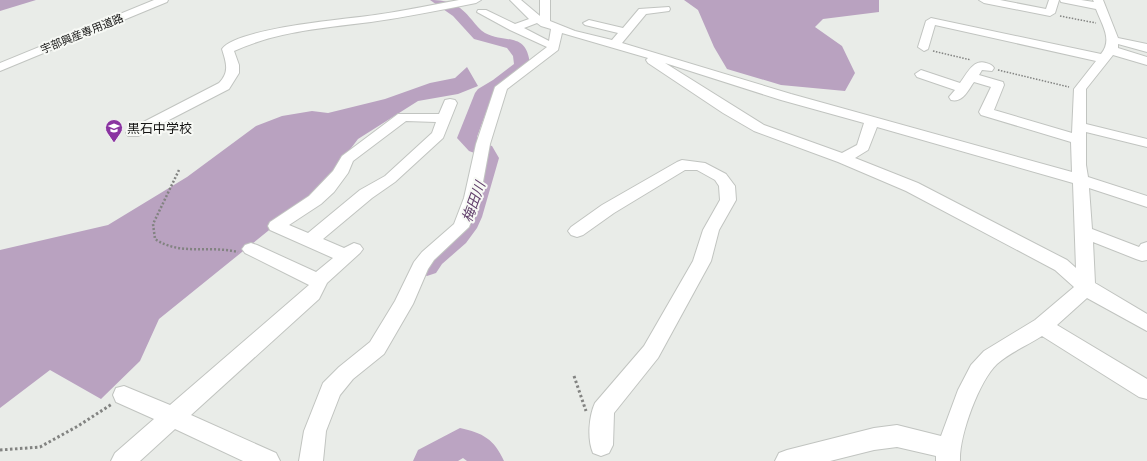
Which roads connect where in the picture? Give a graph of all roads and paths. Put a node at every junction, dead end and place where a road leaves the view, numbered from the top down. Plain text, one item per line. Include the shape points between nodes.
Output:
1 (163, 0) edge
2 (476, 0) edge
3 (515, 0) edge
4 (544, 0) edge
5 (984, 0) edge
6 (1028, 0) edge
7 (1054, 0) edge
8 (1065, 0) edge
9 (1100, 3) edge
10 (665, 10) dead end
11 (1039, 11) junction
12 (482, 12) dead end
13 (590, 23) dead end
14 (546, 24) junction
15 (514, 28) junction
16 (626, 32) junction
17 (547, 44) dead end
18 (614, 45) junction
19 (924, 47) joint
20 (1147, 48) edge
21 (1109, 49) junction
22 (645, 53) junction
23 (974, 61) dead end
24 (1147, 61) edge
25 (0, 68) edge
26 (990, 68) joint
27 (921, 74) dead end
28 (963, 87) junction
29 (1080, 90) junction
30 (450, 103) dead end
31 (444, 118) junction
32 (872, 121) junction
33 (1078, 132) junction
34 (133, 133) dead end
35 (1147, 143) edge
36 (843, 159) junction
37 (179, 170) dead end
38 (1081, 180) junction
39 (1147, 202) edge
40 (577, 231) dead end
41 (1084, 232) junction
42 (310, 241) junction
43 (1147, 248) edge
44 (246, 251) joint
45 (318, 282) junction
46 (1086, 285) junction
47 (1147, 323) edge
48 (1042, 326) junction
49 (574, 376) dead end
50 (1147, 390) edge
51 (124, 395) joint
52 (173, 417) junction
53 (599, 445) edge
54 (0, 450) edge
55 (948, 454) edge
56 (123, 461) edge
57 (268, 461) edge
58 (311, 461) edge
59 (787, 461) edge

1 - 25 street, 宇部興産専用道路
2 - 34 street via 372,19 284,29 258,36 228,49 233,76 224,86
3 - 14 street via 526,12
4 - 14 street
5 - 11 street
6 - 11 street
7 - 11 street via 1050,13
8 - 9 street
9 - 21 street
10 - 16 street via 643,12
12 - 15 street
13 - 16 street
14 - 15 street
14 - 18 street
14 - 58 street via 554,48 501,86 482,150 472,198 461,227 428,256 420,267 377,348 346,373 331,390 315,431
15 - 17 street
16 - 18 street
18 - 22 street
19 - 21 street via 931,21
19 - 23 path via 937,53
20 - 21 street
21 - 24 street
21 - 29 street
22 - 32 street
22 - 36 street via 680,80 759,128
26 - 28 street via 980,66
26 - 29 path
27 - 28 street
28 - 33 street via 999,83 986,112
29 - 33 street
30 - 31 street
31 - 42 street via 438,136 390,179 366,194
31 - 42 street via 403,117 347,159 340,173 315,200 276,226
32 - 36 street via 863,147
32 - 38 street
33 - 35 street
33 - 38 street via 1078,165
36 - 46 street via 942,202 1061,265
37 - 44 path via 153,224 155,239 160,244 172,248 223,248
38 - 39 street
38 - 41 street
40 - 53 street via 608,209 682,165 692,165 711,171 721,177 727,186 728,200 710,230 702,261 651,352 603,410
41 - 43 street via 1142,255
41 - 46 street
42 - 45 street via 350,252
44 - 45 street
45 - 52 street via 312,294
46 - 47 street via 1094,293
46 - 48 street via 1078,296
48 - 50 street
48 - 55 street via 991,357 978,371 969,390
49 - 53 path
51 - 52 street
51 - 54 path via 90,419 40,446
52 - 56 street
52 - 57 street
55 - 59 street via 897,436 874,439

